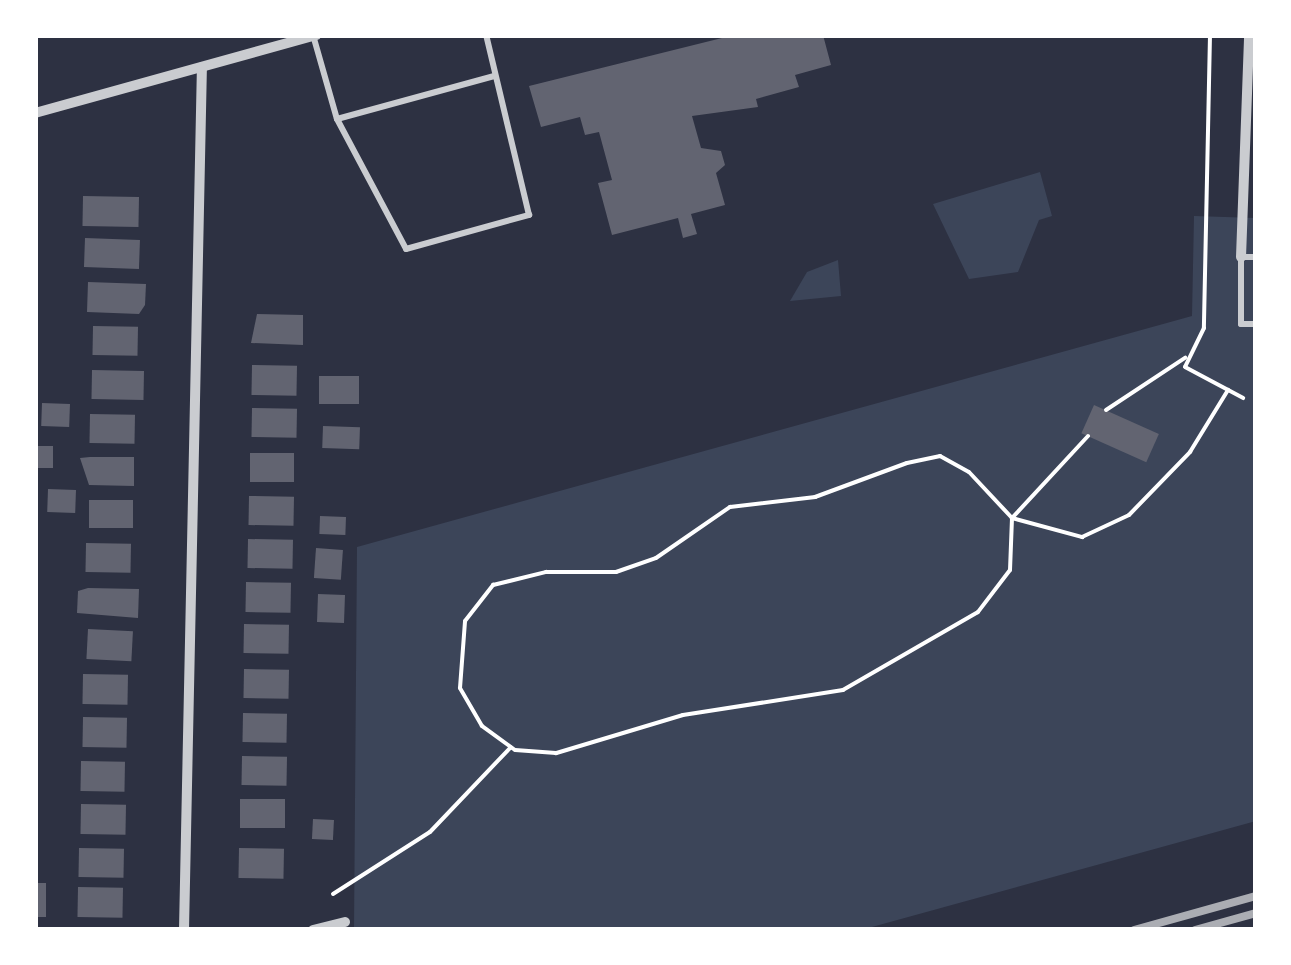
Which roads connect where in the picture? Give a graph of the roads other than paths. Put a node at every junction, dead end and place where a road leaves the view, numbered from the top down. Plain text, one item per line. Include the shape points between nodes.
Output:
1 (486, 35) edge
2 (1249, 35) edge
3 (308, 36) edge
4 (202, 67) junction
5 (494, 76) junction
6 (35, 113) edge
7 (337, 119) junction
8 (1242, 257) junction
9 (1256, 257) edge
10 (1256, 324) edge
11 (344, 922) dead end
12 (184, 930) edge
13 (314, 930) edge

1 - 5 lane
2 - 8 street
3 - 4 street
3 - 7 lane
4 - 6 street
4 - 12 street
5 - 7 lane
5 - 7 lane via 526,218 402,248
8 - 9 lane
8 - 10 lane via 1241,324
11 - 13 street

